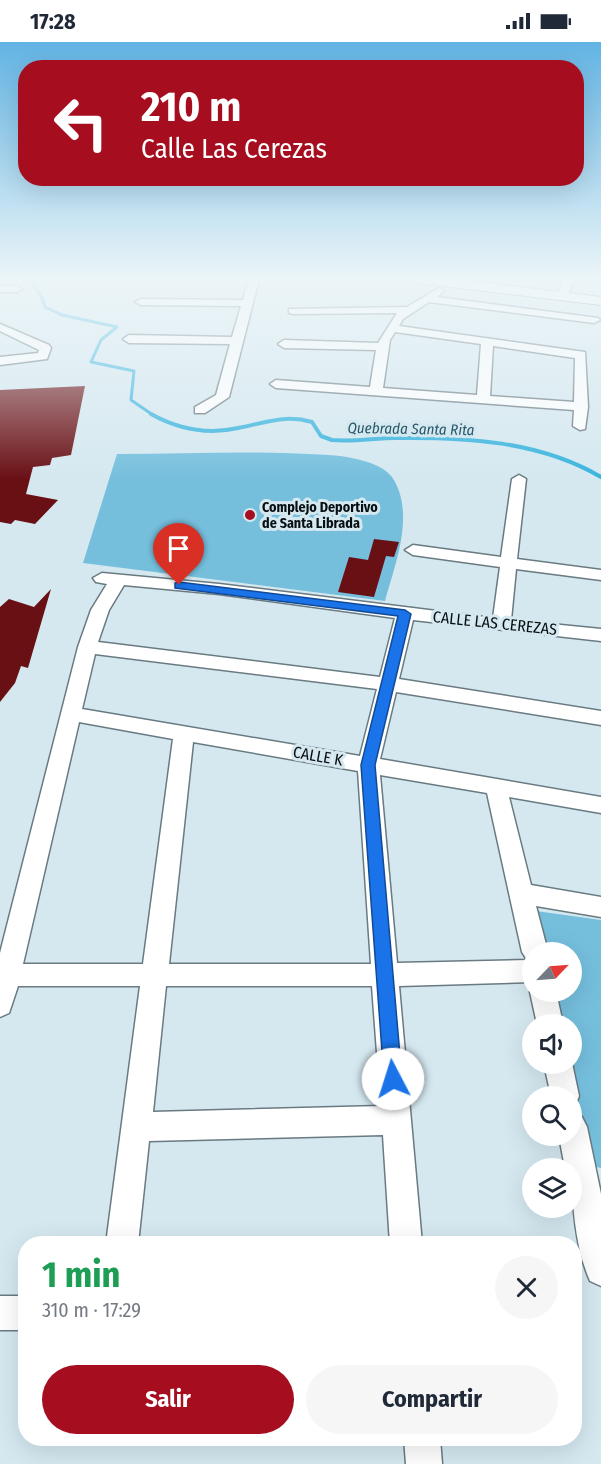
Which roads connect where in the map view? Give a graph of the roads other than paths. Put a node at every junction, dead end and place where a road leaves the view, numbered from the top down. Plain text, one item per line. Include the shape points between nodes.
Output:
1 (39, 345) edge
2 (236, 345) edge
3 (329, 345) edge
4 (487, 345) edge
5 (511, 345) edge
6 (383, 347) joint
7 (0, 361) edge
8 (276, 384) dead end
9 (376, 391) junction
10 (483, 399) junction
11 (581, 407) junction
12 (200, 410) dead end
13 (580, 426) dead end
14 (519, 479) dead end
15 (413, 550) dead end
16 (510, 564) junction
17 (601, 575) edge
18 (405, 614) junction
19 (501, 624) junction
20 (601, 635) edge
21 (87, 647) junction
22 (388, 684) junction
23 (71, 714) junction
24 (601, 718) edge
25 (184, 734) junction
26 (368, 765) junction
27 (496, 787) junction
28 (601, 805) edge
29 (524, 894) junction
30 (601, 907) edge
31 (533, 942) edge
32 (522, 971) edge
33 (156, 975) junction
34 (385, 975) junction
35 (3, 976) edge
36 (0, 1005) edge
37 (397, 1120) junction
38 (136, 1127) junction
39 (576, 1146) edge
40 (123, 1236) edge
41 (405, 1236) edge
42 (601, 1270) edge
43 (18, 1313) edge
44 (0, 1314) edge
45 (423, 1446) edge
46 (424, 1464) edge

1 - 7 street via 45,348 43,356
2 - 12 street via 222,397
3 - 6 street
4 - 10 street
5 - 11 street via 581,355
6 - 9 street
8 - 9 street
9 - 10 street
10 - 11 street
11 - 13 street
14 - 16 street
15 - 16 street
16 - 17 street
16 - 19 street
18 - 19 street, CALLE LAS CEREZAS
18 - 21 street, CALLE LAS CEREZAS via 110,579
18 - 22 street
19 - 20 street, CALLE LAS CEREZAS
21 - 22 street
21 - 23 street
22 - 24 street
22 - 26 street
23 - 25 street, CALLE K
23 - 35 street
25 - 26 street, CALLE K
25 - 33 street
26 - 27 street, CALLE K
26 - 34 street
27 - 28 street, CALLE K
27 - 29 street via 513,865
29 - 30 street
29 - 31 street
32 - 34 street
33 - 34 street
33 - 35 street
33 - 38 street
34 - 37 street
35 - 36 street
37 - 38 street
37 - 41 street
38 - 40 street
39 - 42 street
43 - 44 street
45 - 46 street

